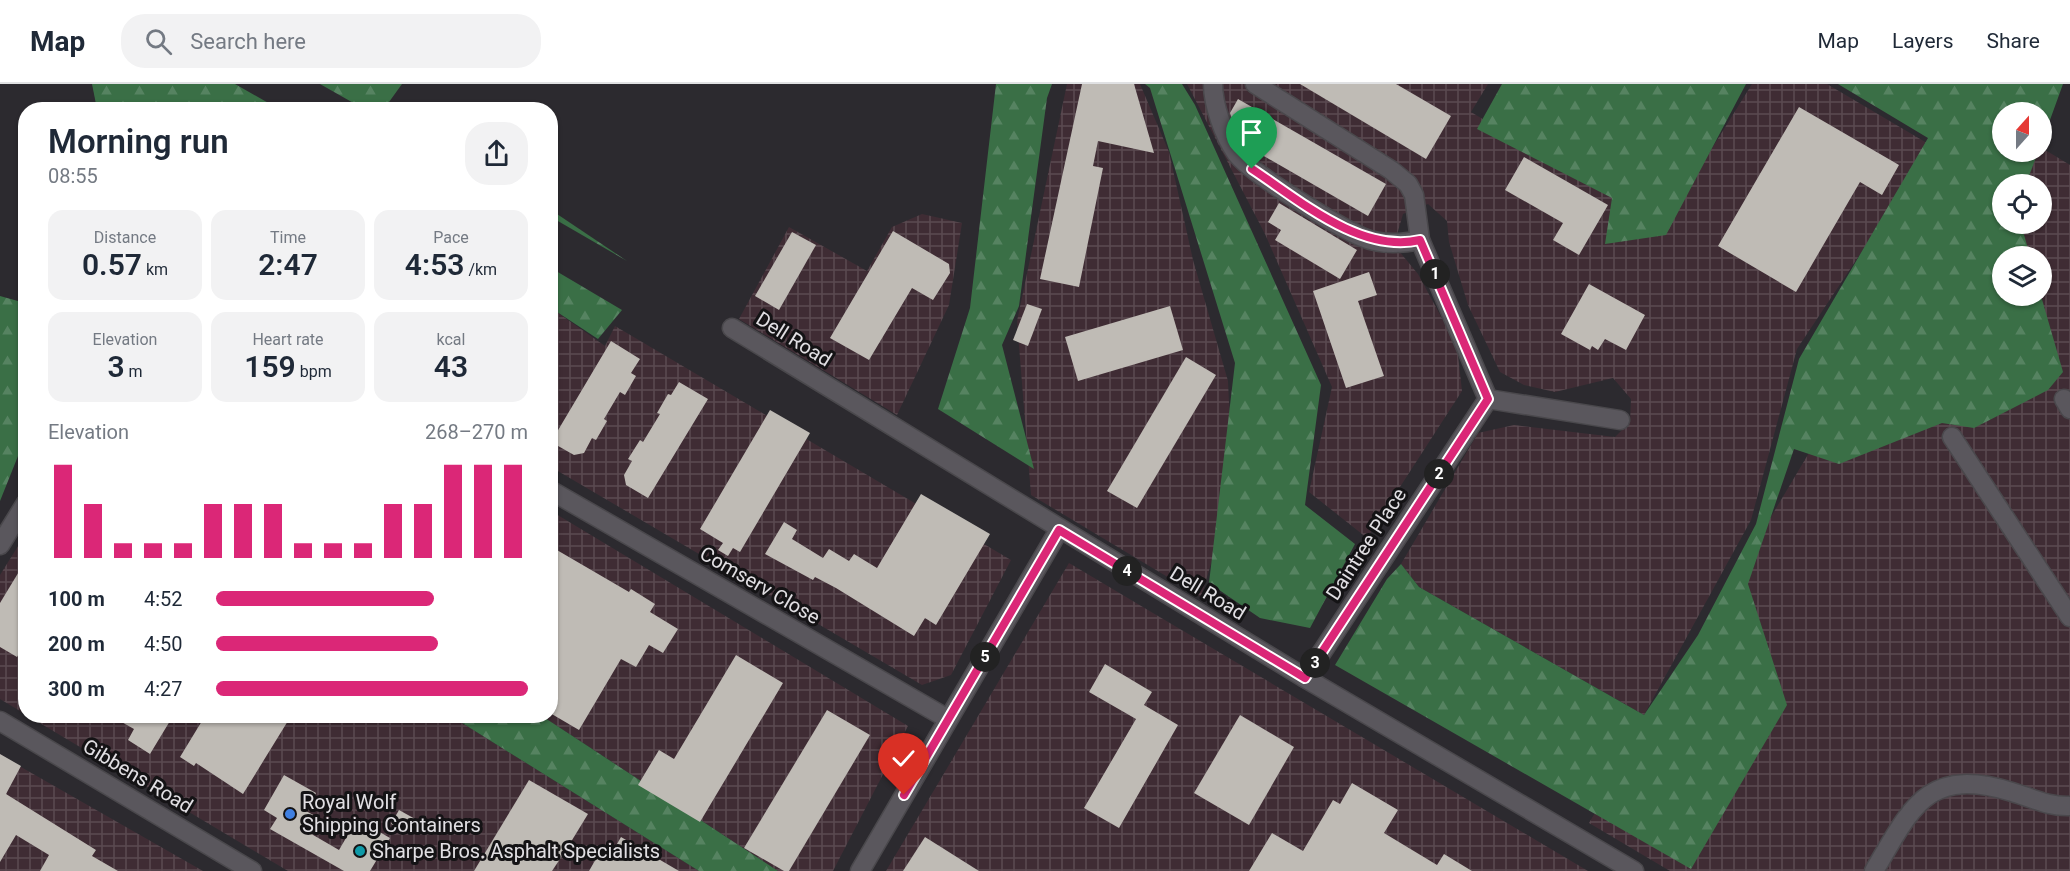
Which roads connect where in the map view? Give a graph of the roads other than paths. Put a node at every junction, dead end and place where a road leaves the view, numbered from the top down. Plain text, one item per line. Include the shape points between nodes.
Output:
1 (1213, 84) edge
2 (1255, 84) edge
3 (1420, 240) junction
4 (732, 328) dead end
5 (1488, 399) junction
6 (1620, 420) dead end
7 (1952, 437) dead end
8 (558, 495) edge
9 (18, 516) edge
10 (1059, 530) junction
11 (0, 545) edge
12 (2070, 617) edge
13 (1305, 678) junction
14 (948, 719) junction
15 (0, 721) edge
16 (2070, 806) edge
17 (252, 871) edge
18 (860, 871) edge
19 (1634, 871) edge
20 (1874, 871) edge

1 - 3 street via 1227,135 1236,153 1252,169 1362,237 1394,244
2 - 3 street via 1408,184 1418,208
3 - 5 street
4 - 10 street, Dell Road
5 - 6 street
5 - 13 street, Daintree Place
7 - 12 street
8 - 14 street, Comserv Close
9 - 11 street
10 - 13 street, Dell Road
10 - 14 street
13 - 19 street, Dell Road
14 - 18 street
15 - 17 street, Gibbens Road
16 - 20 street via 2046,804 1978,784 1953,783 1916,803

